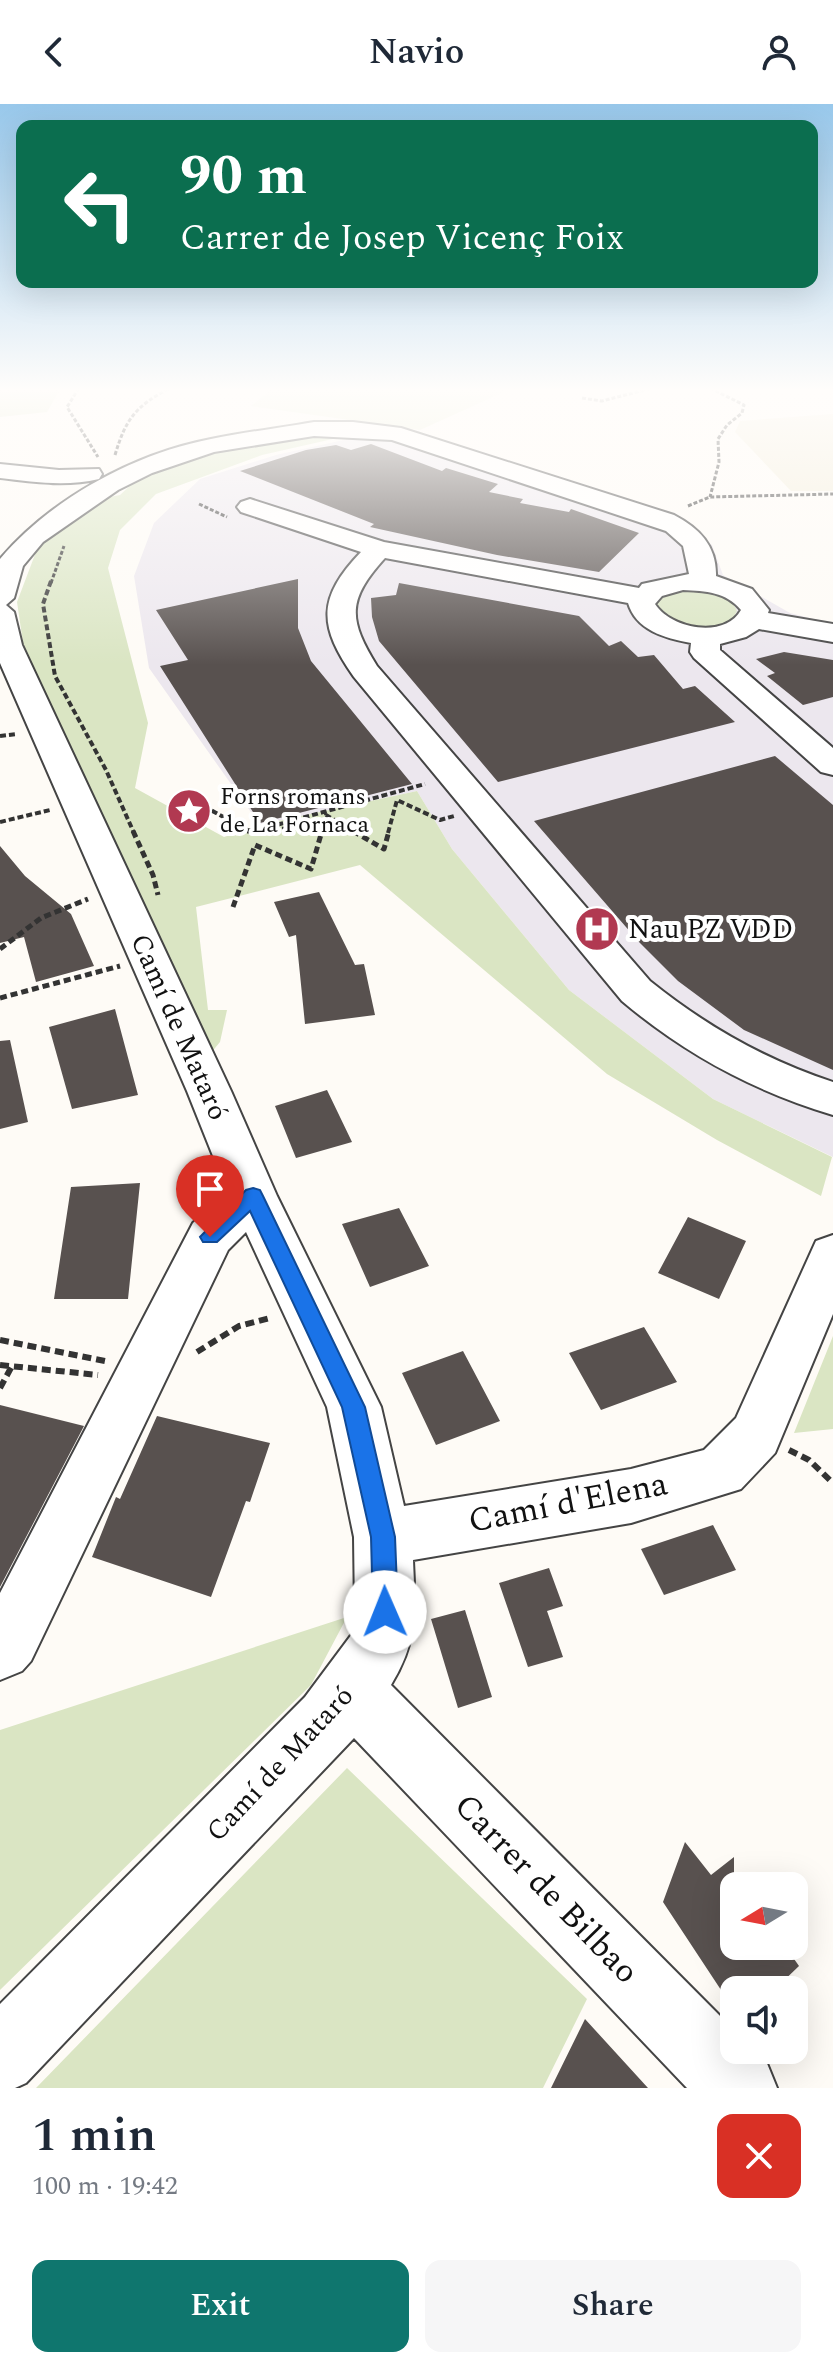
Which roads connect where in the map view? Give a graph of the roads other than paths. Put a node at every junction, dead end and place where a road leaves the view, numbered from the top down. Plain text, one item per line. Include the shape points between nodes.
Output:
1 (92, 481) edge
2 (542, 481) edge
3 (250, 507) dead end
4 (379, 549) junction
5 (702, 582) junction
6 (643, 597) junction
7 (0, 598) edge
8 (0, 612) edge
9 (754, 619) junction
10 (833, 633) edge
11 (706, 635) junction
12 (833, 765) edge
13 (833, 1099) edge
14 (253, 1196) junction
15 (833, 1255) edge
16 (383, 1537) junction
17 (0, 1649) edge
18 (352, 1690) junction
19 (0, 2057) edge
20 (739, 2088) edge

1 - 7 street via 71,510 34,536 10,564
2 - 5 street via 665,520 691,536 704,561
3 - 4 street
4 - 6 street
4 - 13 street via 347,584 339,607 343,637 365,671 636,991 674,1024 731,1059
5 - 6 street via 666,584
5 - 9 street via 745,596 755,610
6 - 11 street via 644,613 654,622
8 - 14 street, Camí de Mataró via 7,645
9 - 10 street
9 - 11 street via 725,634
11 - 12 street via 705,652
14 - 16 street, Camí de Mataró via 354,1407
14 - 17 street via 210,1237
15 - 16 street, Camí d'Elena via 756,1435 721,1471 631,1496
16 - 18 street, Camí de Mataró via 381,1644
18 - 19 street, Camí de Mataró
18 - 20 street, Carrer de Bilbao

